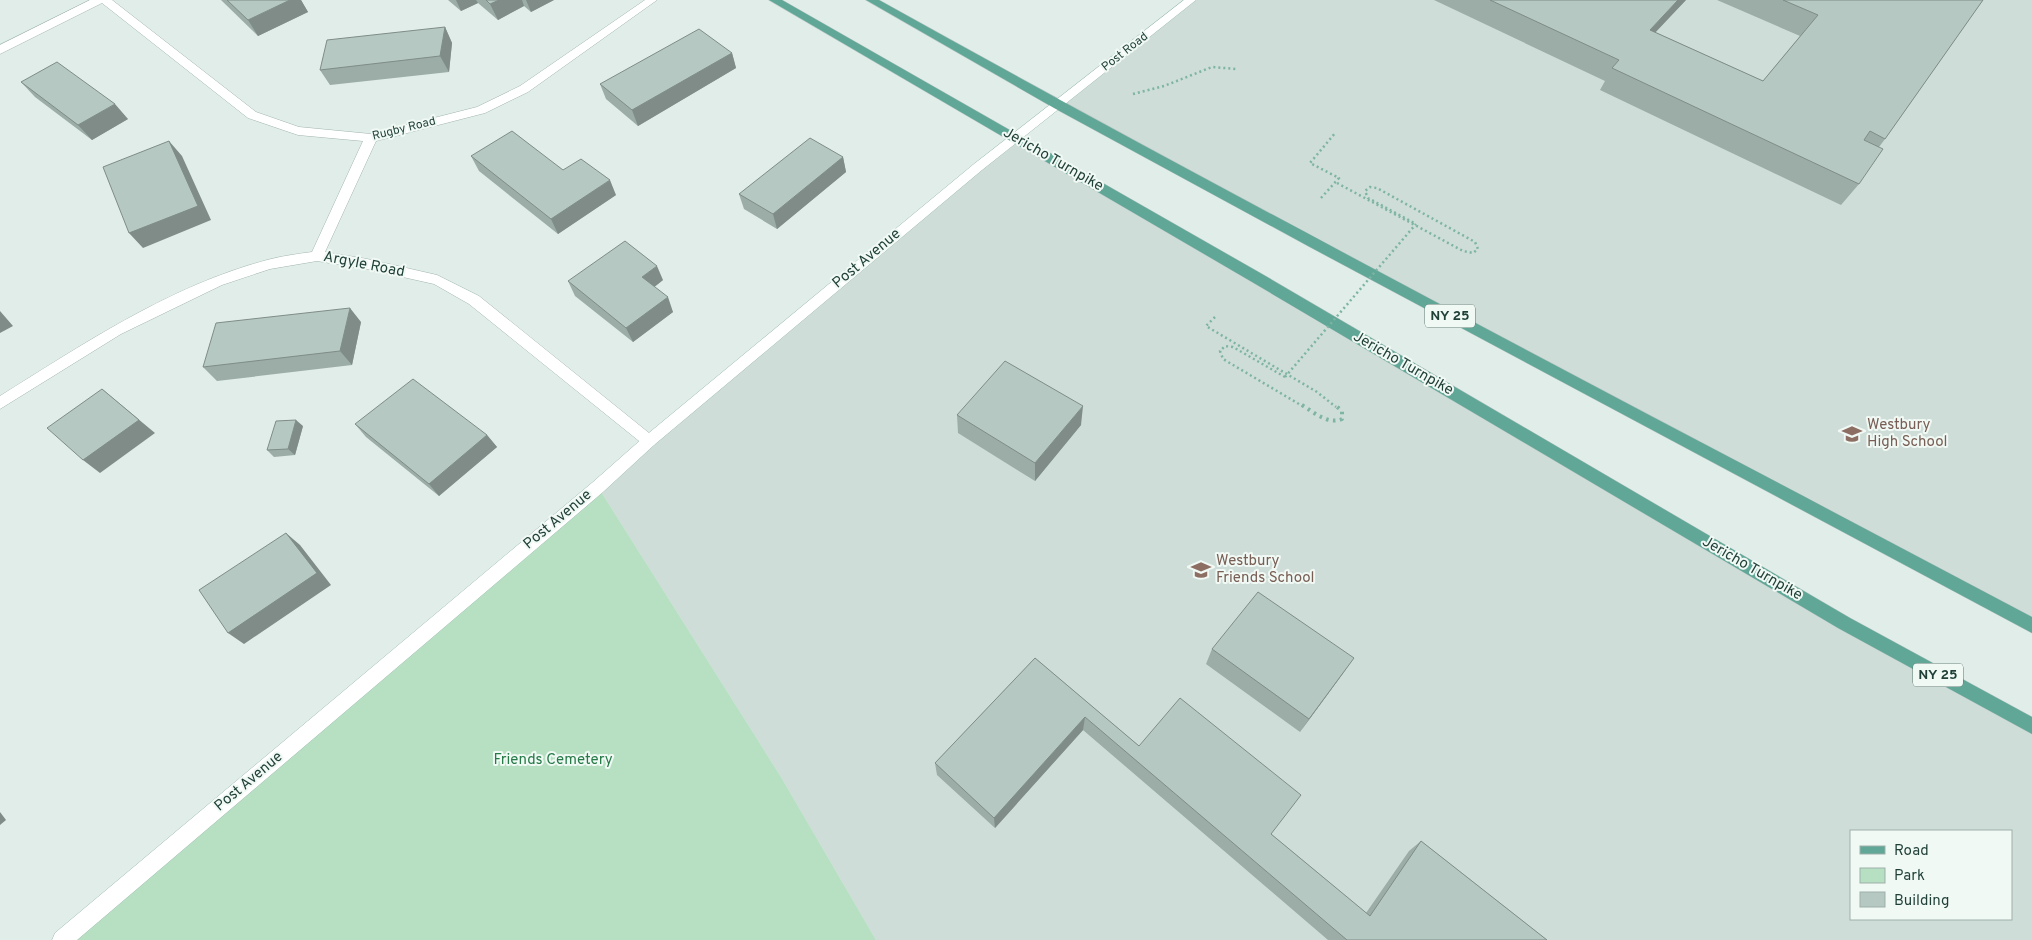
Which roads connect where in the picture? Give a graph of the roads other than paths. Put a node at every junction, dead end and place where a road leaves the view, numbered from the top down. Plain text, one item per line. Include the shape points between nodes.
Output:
1 (99, 0) edge
2 (105, 0) edge
3 (652, 0) edge
4 (774, 0) edge
5 (871, 0) edge
6 (1191, 0) edge
7 (0, 50) edge
8 (1058, 105) junction
9 (370, 138) junction
10 (1014, 138) junction
11 (317, 256) junction
12 (0, 403) edge
13 (649, 441) junction
14 (2032, 625) edge
15 (2032, 726) edge
16 (62, 940) edge

1 - 7 street
2 - 9 street, Rugby Road via 252,115 298,131
3 - 9 street, Rugby Road via 524,89 480,110
4 - 10 main road, Jericho Turnpike / NY 25
5 - 8 main road, NY 25
6 - 8 street, Post Road
8 - 10 street, Post Avenue
8 - 14 main road, NY 25
9 - 11 street
10 - 13 street, Post Avenue
10 - 15 main road, Jericho Turnpike / NY 25 via 1844,623
11 - 12 street, Argyle Road via 269,264 217,281 116,330
11 - 13 street, Argyle Road via 437,280 474,300
13 - 16 street, Post Avenue

